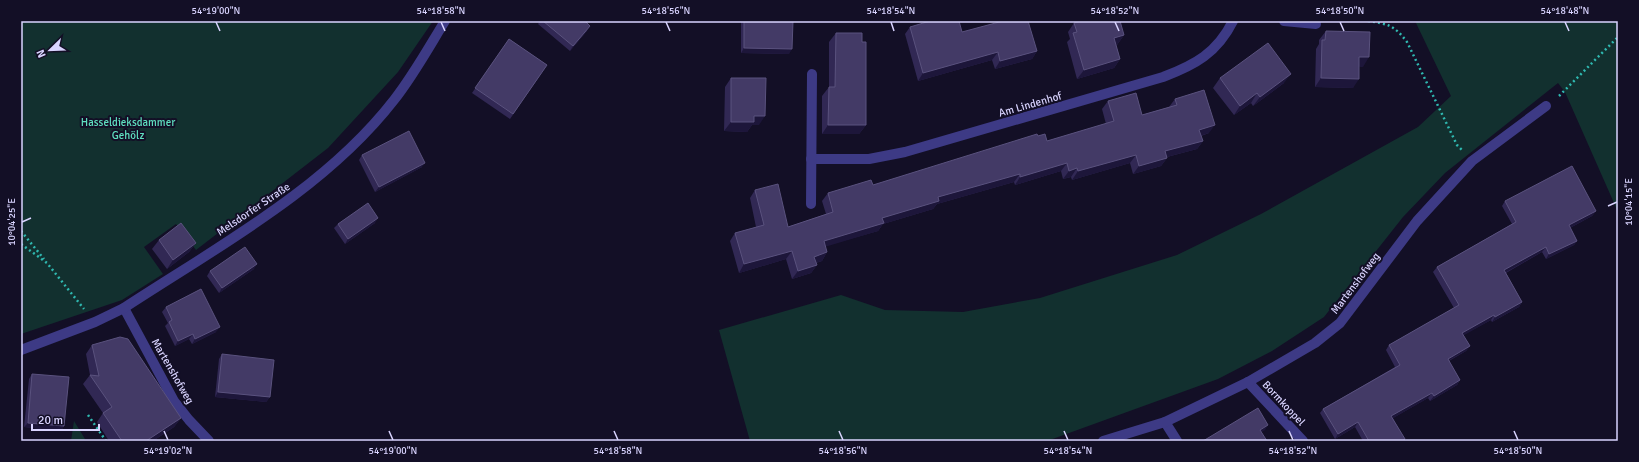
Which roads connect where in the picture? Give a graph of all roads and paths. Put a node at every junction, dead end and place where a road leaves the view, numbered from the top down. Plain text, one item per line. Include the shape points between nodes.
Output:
1 (445, 21) edge
2 (1233, 21) edge
3 (1284, 21) edge
4 (1368, 21) edge
5 (1316, 24) dead end
6 (1618, 36) edge
7 (812, 74) dead end
8 (1546, 106) joint
9 (811, 158) junction
10 (1472, 161) junction
11 (811, 204) dead end
12 (21, 231) edge
13 (21, 244) edge
14 (47, 263) junction
15 (124, 308) junction
16 (94, 322) junction
17 (21, 350) edge
18 (1248, 382) junction
19 (88, 415) dead end
20 (1165, 422) junction
21 (106, 441) edge
22 (210, 441) edge
23 (1103, 441) edge
24 (1177, 441) edge
25 (1303, 441) edge

1 - 15 street, Melsdorfer Straße via 394,100 338,158 301,191
2 - 9 street, Am Lindenhof via 1211,53 1182,70 1163,77 905,152 869,159
3 - 5 street
4 - 10 path via 1389,24 1399,31 1407,42 1457,145
6 - 8 path via 1565,92
7 - 9 street
8 - 10 street, Martenshofweg
9 - 11 street
10 - 18 street, Martenshofweg via 1417,221 1340,323 1315,343
12 - 14 path
13 - 14 path
14 - 16 path
15 - 16 street, Melsdorfer Straße
15 - 22 street, Martenshofweg via 174,400
16 - 17 street, Melsdorfer Straße
18 - 20 street, Martenshofweg
18 - 25 street, Bormkoppel
19 - 21 path
20 - 23 street, Martenshofweg
20 - 24 street

